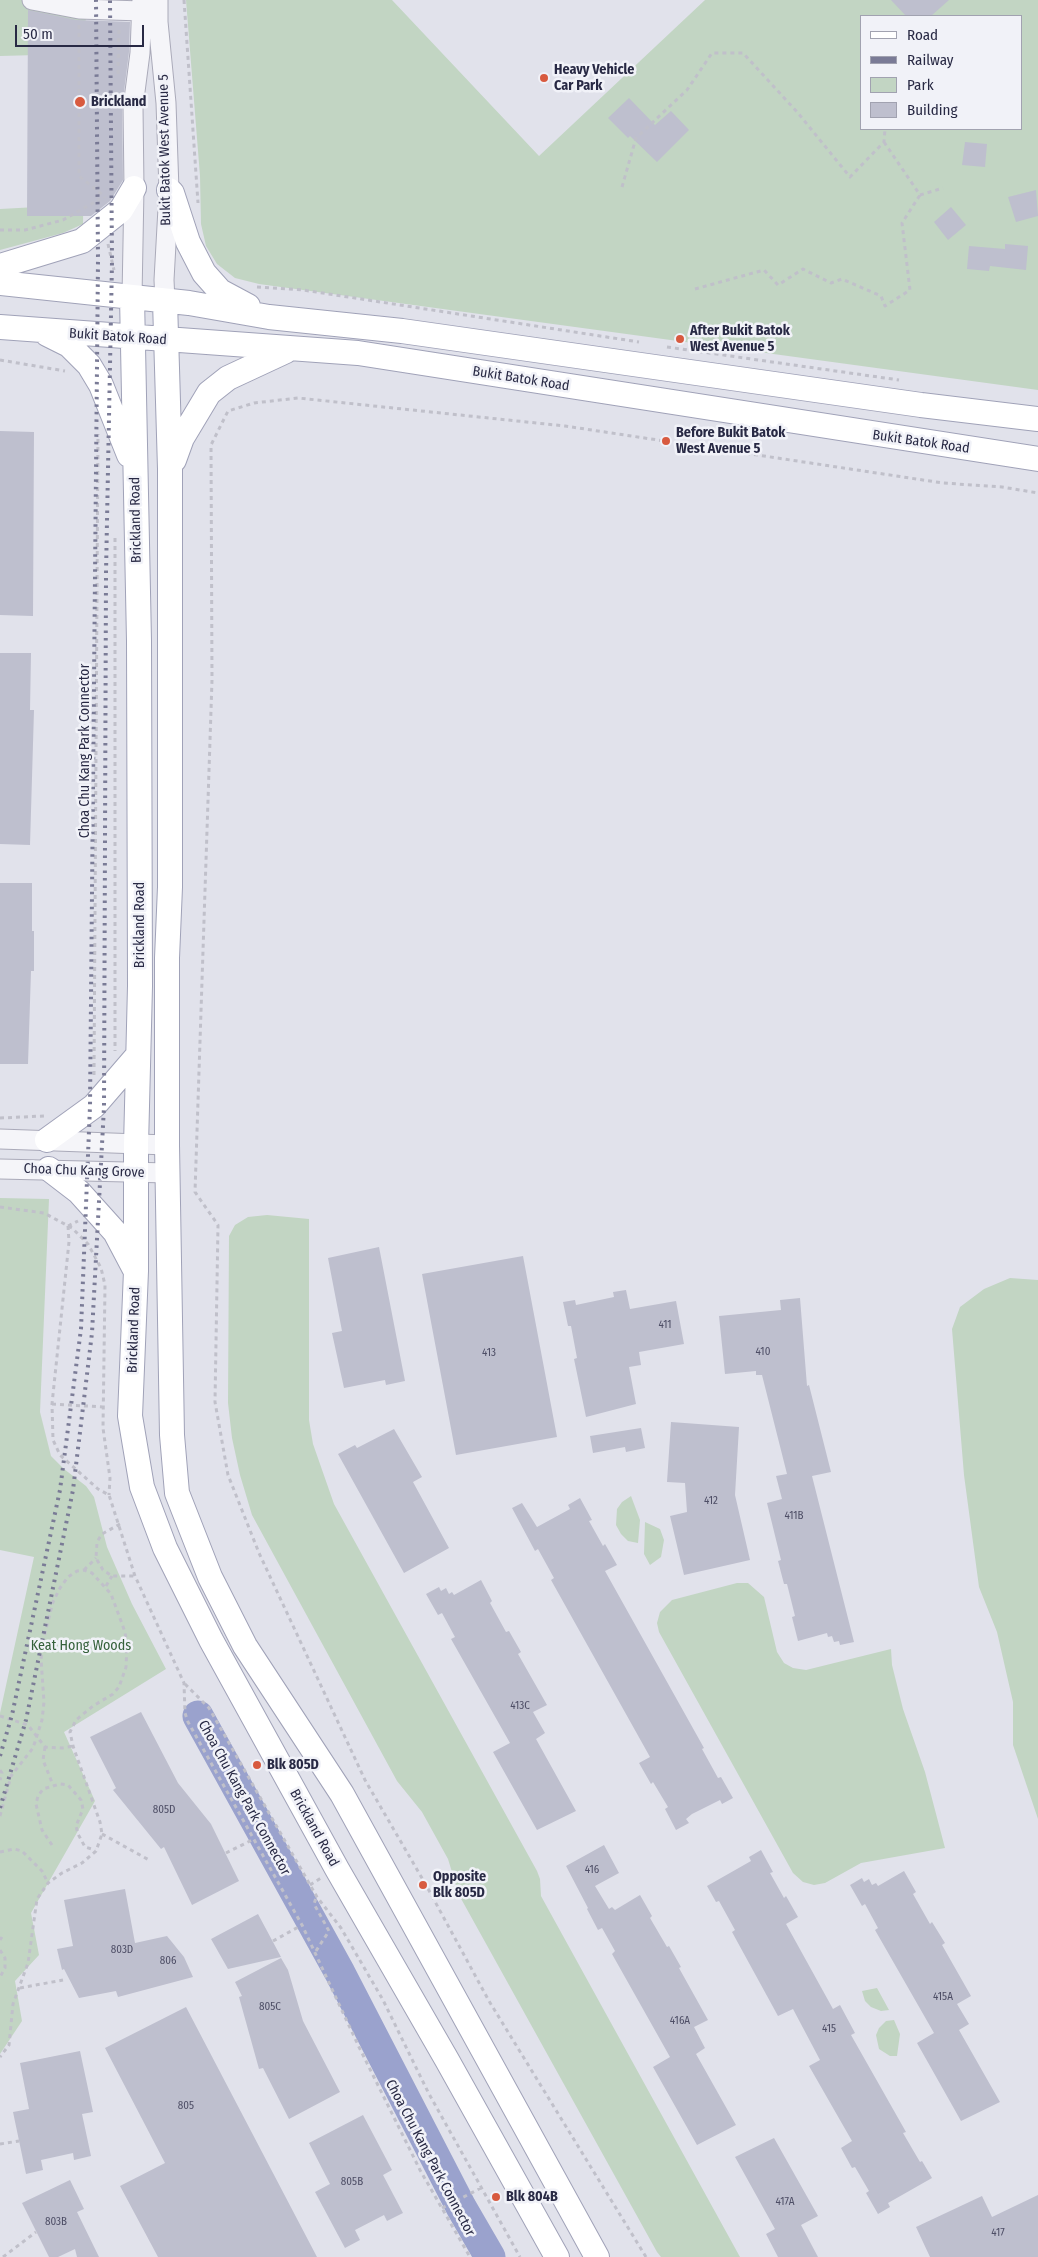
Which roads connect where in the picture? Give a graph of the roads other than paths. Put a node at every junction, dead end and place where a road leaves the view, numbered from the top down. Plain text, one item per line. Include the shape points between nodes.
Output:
1 (32, 0) edge
2 (158, 0) edge
3 (142, 5) edge
4 (134, 188) junction
5 (169, 190) junction
6 (0, 266) edge
7 (0, 283) edge
8 (132, 297) junction
9 (165, 301) junction
10 (269, 317) junction
11 (0, 327) edge
12 (40, 330) junction
13 (133, 338) junction
14 (167, 340) junction
15 (289, 350) junction
16 (844, 394) junction
17 (921, 405) junction
18 (1038, 419) edge
19 (872, 435) junction
20 (1036, 459) edge
21 (135, 468) junction
22 (170, 469) junction
23 (126, 1055) junction
24 (0, 1139) edge
25 (47, 1140) junction
26 (167, 1145) junction
27 (136, 1146) junction
28 (0, 1169) edge
29 (49, 1169) junction
30 (136, 1172) junction
31 (168, 1173) junction
32 (136, 1271) junction
33 (557, 2257) edge
34 (597, 2257) edge

1 - 3 street via 79,8
2 - 5 street, Bukit Batok West Avenue 5
3 - 4 street, Bukit Batok West Avenue 5 via 133,107
4 - 6 main road via 121,210 82,241
4 - 8 street, Bukit Batok West Avenue 5
5 - 9 street, Bukit Batok West Avenue 5
5 - 10 main road via 188,242 204,273 220,291
7 - 8 main road
8 - 9 main road
8 - 13 main road, Brickland Road
9 - 10 main road
9 - 14 main road, Brickland Road
10 - 16 main road via 402,331
11 - 12 main road, Bukit Batok Road
12 - 13 main road, Bukit Batok Road
12 - 21 main road via 69,345 89,365
13 - 14 main road, Bukit Batok Road
13 - 21 main road, Brickland Road
14 - 15 main road, Bukit Batok Road
14 - 22 main road, Brickland Road
15 - 19 main road, Bukit Batok Road via 358,354
15 - 22 main road via 228,378 210,393 182,438
16 - 17 main road
16 - 19 main road via 871,414
17 - 18 main road
17 - 20 main road via 921,420 938,434
19 - 20 main road, Bukit Batok Road
21 - 23 main road, Brickland Road via 140,986
22 - 26 main road, Brickland Road
23 - 25 main road via 94,1106
23 - 27 main road, Brickland Road
24 - 25 street, Choa Chu Kang Grove
25 - 27 street, Choa Chu Kang Grove
26 - 27 street, Choa Chu Kang Grove
26 - 31 main road, Brickland Road
27 - 30 main road, Brickland Road
28 - 29 street, Choa Chu Kang Grove
29 - 30 street, Choa Chu Kang Grove
29 - 32 main road via 79,1192 115,1232
30 - 31 street, Choa Chu Kang Grove
30 - 32 main road, Brickland Road
31 - 34 main road, Brickland Road via 172,1435 177,1493 200,1552 245,1646 342,1794
32 - 33 main road, Brickland Road via 130,1416 142,1487 165,1548 229,1674

